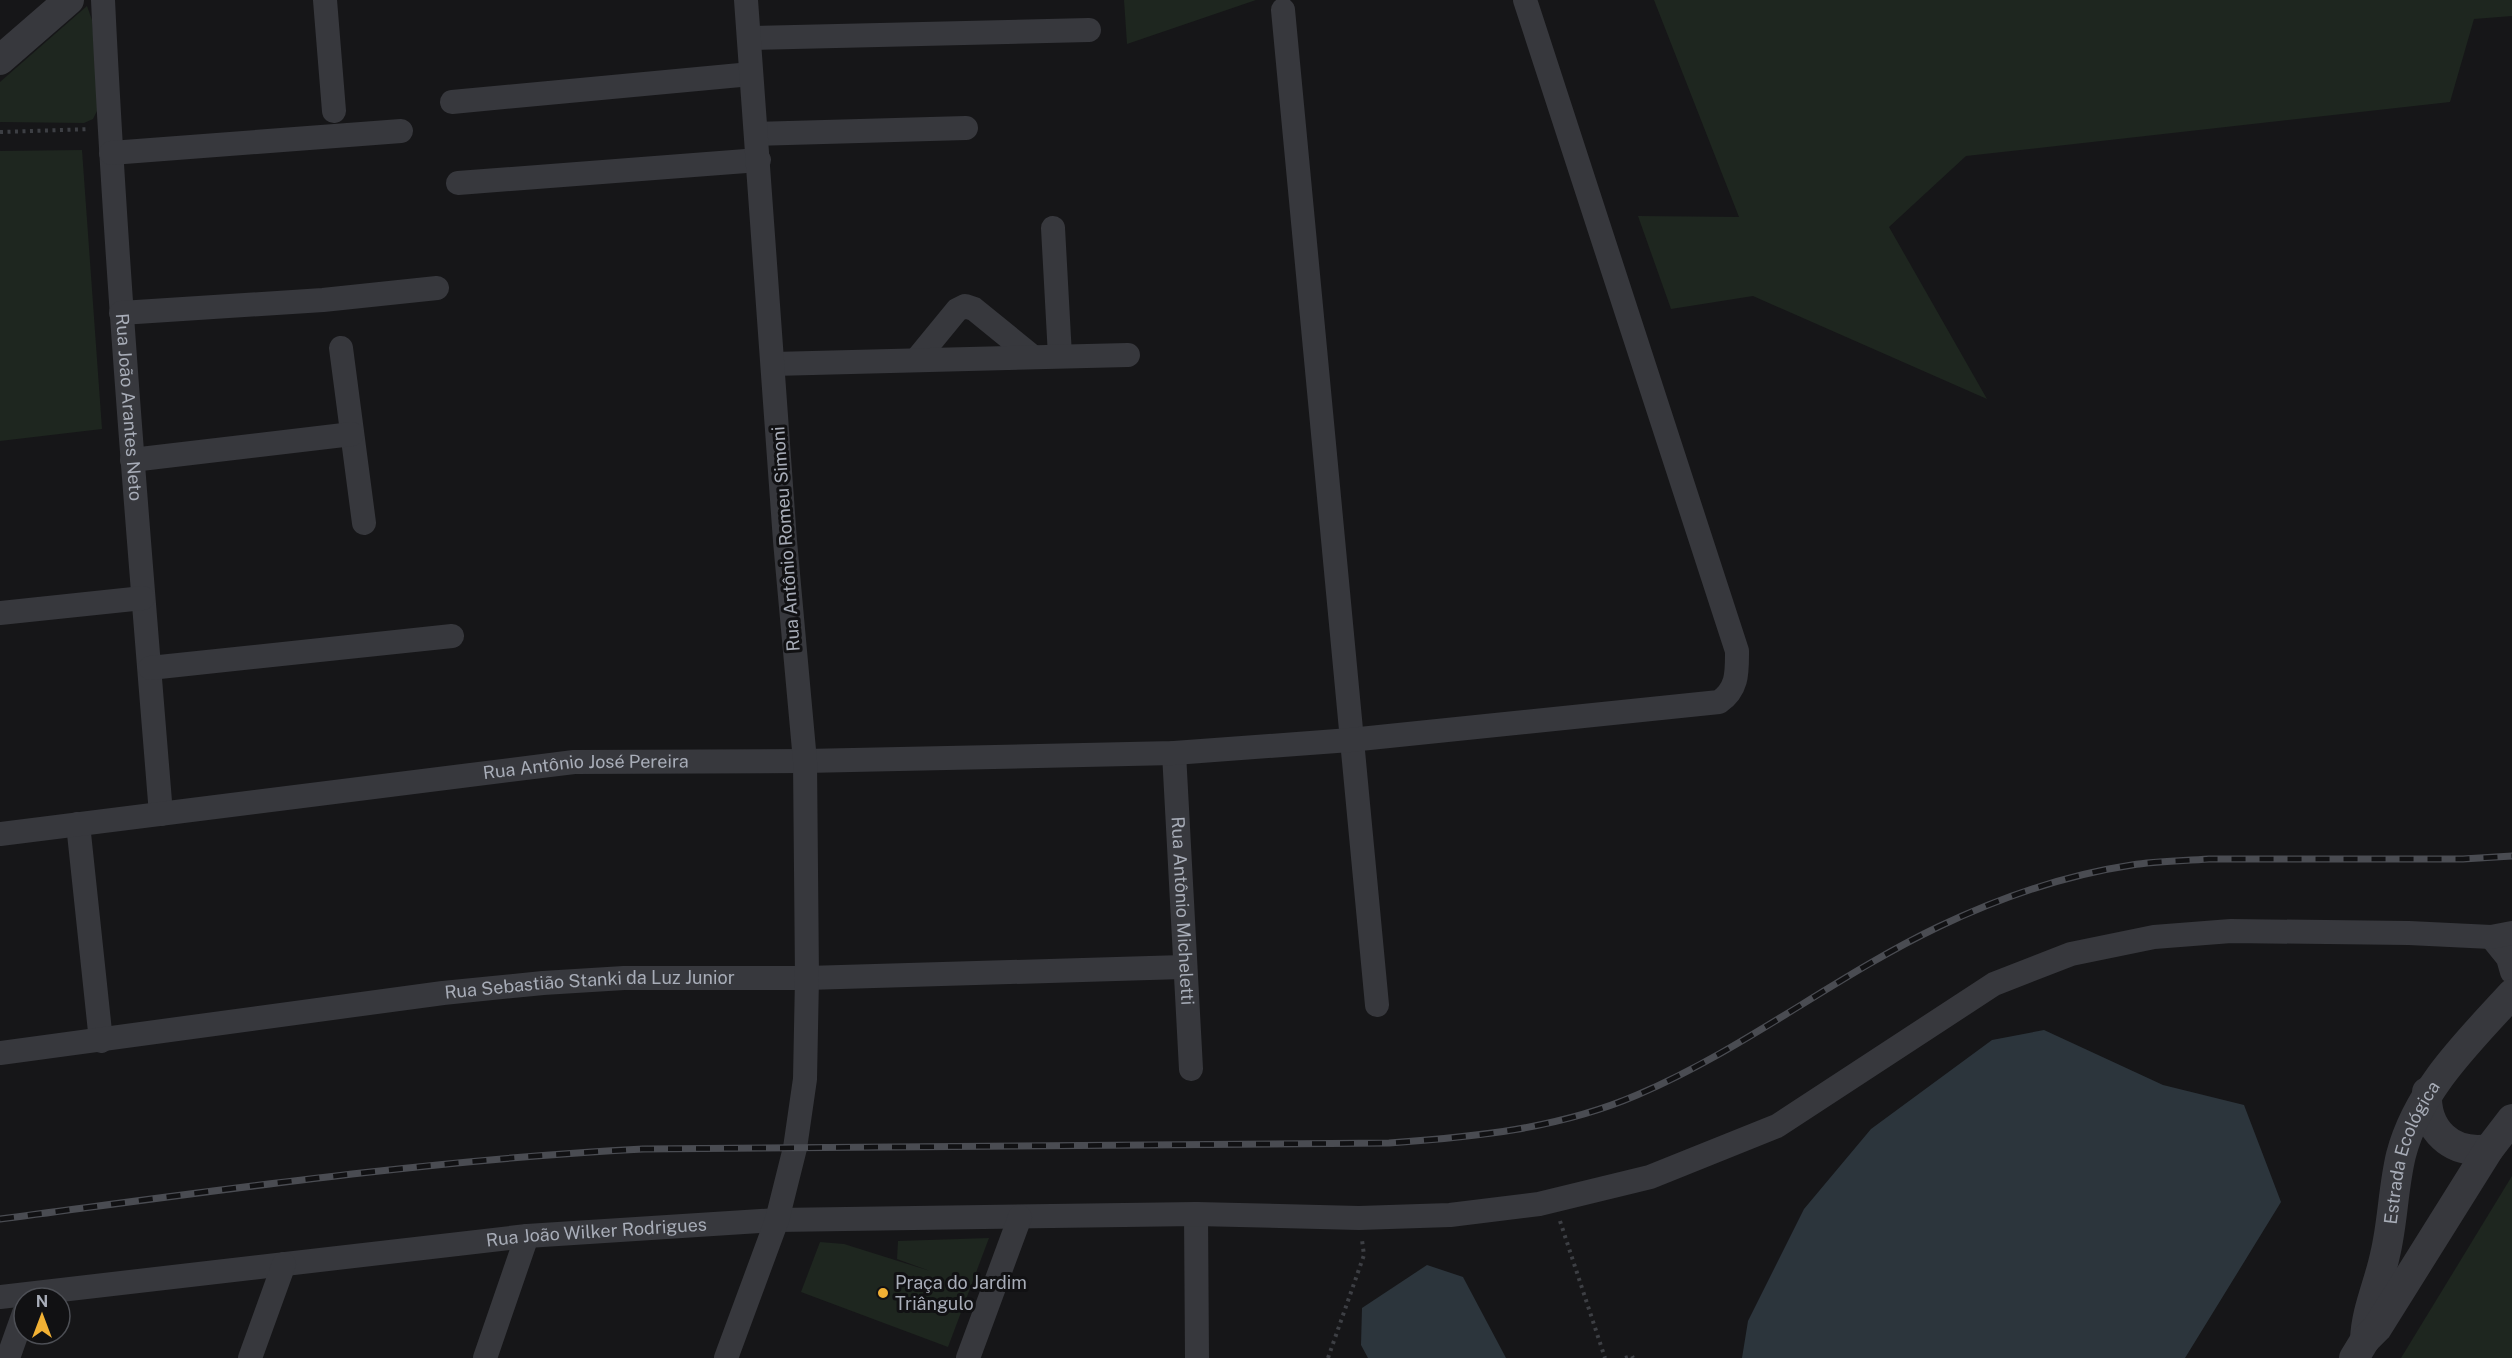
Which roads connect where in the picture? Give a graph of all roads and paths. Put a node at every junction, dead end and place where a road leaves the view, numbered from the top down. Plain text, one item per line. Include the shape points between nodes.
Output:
1 (69, 0) edge
2 (104, 0) edge
3 (325, 0) edge
4 (746, 0) edge
5 (1525, 0) edge
6 (1283, 10) dead end
7 (1089, 30) dead end
8 (749, 38) junction
9 (0, 60) edge
10 (751, 74) junction
11 (452, 102) dead end
12 (334, 111) dead end
13 (966, 128) dead end
14 (109, 129) junction
15 (401, 131) dead end
16 (0, 132) edge
17 (756, 134) junction
18 (111, 153) junction
19 (759, 160) junction
20 (458, 183) dead end
21 (1053, 228) dead end
22 (437, 288) dead end
23 (121, 313) junction
24 (341, 348) dead end
25 (1128, 356) dead end
26 (1033, 357) junction
27 (1060, 357) junction
28 (916, 360) junction
29 (773, 364) junction
30 (352, 434) junction
31 (132, 460) junction
32 (364, 524) dead end
33 (143, 598) junction
34 (0, 612) edge
35 (452, 636) dead end
36 (150, 668) junction
37 (1350, 740) junction
38 (1174, 753) junction
39 (805, 762) junction
40 (161, 814) junction
41 (78, 824) junction
42 (0, 834) edge
43 (2501, 935) edge
44 (1183, 966) junction
45 (2512, 972) edge
46 (807, 978) junction
47 (2512, 994) edge
48 (1377, 1005) dead end
49 (101, 1041) junction
50 (0, 1053) edge
51 (1191, 1069) dead end
52 (2427, 1092) junction
53 (2512, 1119) edge
54 (2489, 1149) junction
55 (1554, 1200) junction
56 (1196, 1214) junction
57 (1020, 1217) junction
58 (1359, 1218) junction
59 (777, 1220) junction
60 (527, 1236) junction
61 (284, 1264) junction
62 (72, 1295) edge
63 (2359, 1349) edge
64 (250, 1358) edge
65 (485, 1358) edge
66 (726, 1358) edge
67 (968, 1358) edge
68 (1197, 1358) edge
69 (1328, 1358) edge
70 (1605, 1358) edge
71 (1625, 1358) edge
72 (1633, 1358) edge

1 - 9 street
2 - 14 street, Rua João Arantes Neto
3 - 12 street
4 - 8 street, Rua Antônio Romeu Simoni
5 - 37 street, Rua Antônio José Pereira via 1737,651 1737,676 1729,695 1719,702
6 - 37 street
7 - 8 street
8 - 10 street, Rua Antônio Romeu Simoni
10 - 11 street
10 - 17 street, Rua Antônio Romeu Simoni
13 - 17 street
14 - 16 path
14 - 18 street, Rua João Arantes Neto
15 - 18 street
17 - 19 street, Rua Antônio Romeu Simoni
18 - 23 street, Rua João Arantes Neto
19 - 20 street
19 - 29 street, Rua Antônio Romeu Simoni
21 - 27 street
22 - 23 street via 324,300
23 - 31 street, Rua João Arantes Neto
24 - 30 street
25 - 27 street
26 - 27 street
26 - 28 street
26 - 28 street via 965,306 957,310
28 - 29 street
29 - 39 street, Rua Antônio Romeu Simoni
30 - 31 street
30 - 32 street
31 - 33 street, Rua João Arantes Neto
33 - 34 street
33 - 36 street, Rua João Arantes Neto
35 - 36 street
36 - 40 street, Rua João Arantes Neto
37 - 38 street, Rua Antônio José Pereira
37 - 48 street
38 - 39 street, Rua Antônio José Pereira
38 - 44 street, Rua Antônio Micheletti
39 - 40 street, Rua Antônio José Pereira via 574,762
39 - 46 street, Rua Antônio Romeu Simoni
40 - 41 street, Rua Antônio José Pereira
41 - 42 street, Rua Antônio José Pereira
41 - 49 street
43 - 45 street
43 - 55 street, Rua João Wilker Rodrigues via 2231,932 2154,937 2072,954 1994,984 1777,1126 1650,1177
44 - 46 street, Rua Sebastião Stanki da Luz Junior
44 - 51 street, Rua Antônio Micheletti
46 - 49 street, Rua Sebastião Stanki da Luz Junior via 624,978 492,987
46 - 59 street, Rua Antônio Romeu Simoni via 805,1079 795,1148
47 - 52 street, Estrada Ecológica
49 - 50 street, Rua Sebastião Stanki da Luz Junior
52 - 54 street via 2428,1116 2440,1136 2468,1150
52 - 63 street, Estrada Ecológica via 2399,1162 2385,1255
53 - 54 street, Estrada Ecológica
54 - 63 street, Estrada Ecológica via 2377,1328
55 - 58 street, Rua João Wilker Rodrigues via 1450,1215
55 - 70 path
56 - 57 street, Rua João Wilker Rodrigues
56 - 58 street, Rua João Wilker Rodrigues
56 - 68 street
57 - 59 street, Rua João Wilker Rodrigues
57 - 67 street
58 - 69 path via 1364,1255
59 - 60 street, Rua João Wilker Rodrigues
59 - 66 street, Rua Antônio Romeu Simoni
60 - 61 street, Rua João Wilker Rodrigues
60 - 65 street
61 - 62 street, Rua João Wilker Rodrigues
61 - 64 street
71 - 72 path

